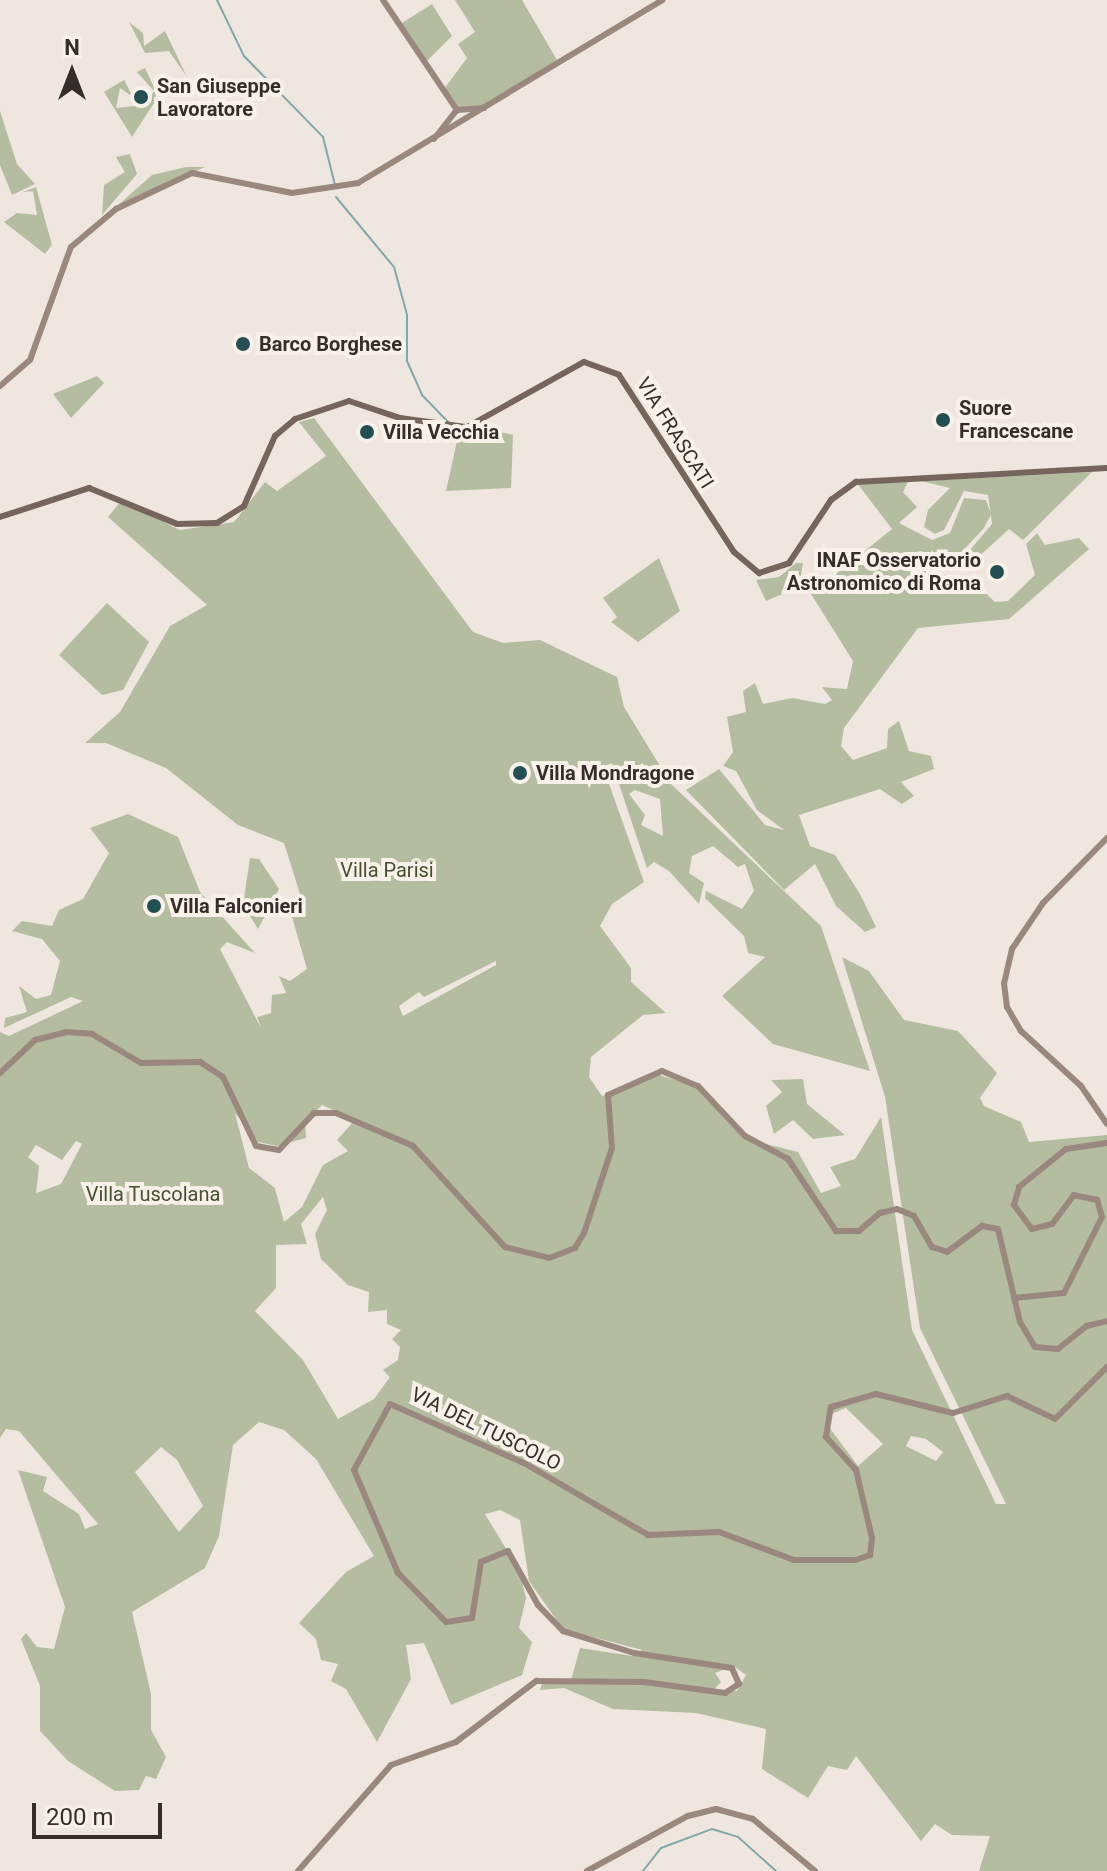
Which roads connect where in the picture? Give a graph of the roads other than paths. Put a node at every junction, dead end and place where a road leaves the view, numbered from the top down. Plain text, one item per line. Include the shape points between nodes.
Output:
1 (383, 0) edge
2 (662, 0) edge
3 (444, 100) junction
4 (487, 107) junction
5 (468, 109) junction
6 (457, 110) junction
7 (447, 117) junction
8 (469, 118) junction
9 (443, 125) junction
10 (449, 131) junction
11 (431, 142) junction
12 (0, 386) edge
13 (1107, 468) edge
14 (0, 517) edge
15 (1107, 838) edge
16 (0, 1073) edge
17 (1107, 1124) edge
18 (1107, 1143) edge
19 (1011, 1290) junction
20 (1028, 1293) junction
21 (1013, 1300) junction
22 (1016, 1310) junction
23 (1107, 1321) edge
24 (1107, 1367) edge
25 (298, 1871) edge
26 (587, 1871) edge
27 (815, 1871) edge

1 - 3 street
2 - 4 street
3 - 6 street
3 - 7 street
4 - 5 street
4 - 8 street
5 - 6 street
5 - 8 street
6 - 7 street
7 - 9 street
8 - 10 street
9 - 10 street
9 - 11 street
10 - 11 street
11 - 12 street via 373,176 324,192 283,192 199,173 153,188 98,220 71,247 31,357
13 - 14 main road, VIA FRASCATI via 853,483 829,502 789,563 759,573 734,552 619,375 584,362 464,427 349,401 295,419 275,436 244,506 217,523 177,524 89,488
15 - 17 street via 1041,906 1012,949 1004,983 1008,1010 1021,1031 1079,1084
16 - 19 street via 35,1040 66,1032 92,1034 141,1063 200,1062 223,1077 256,1146 279,1150 314,1113 336,1113 413,1146 505,1247 549,1258 575,1248 584,1233 612,1148 608,1095 662,1071 698,1086 745,1136 788,1159 836,1231 859,1231 876,1215 897,1209 914,1216 932,1247 947,1252 982,1226 998,1229
18 - 20 street via 1070,1148 1015,1196 1025,1226 1047,1227 1074,1195 1097,1200 1102,1217 1064,1293
19 - 20 street
19 - 21 street
20 - 21 street
20 - 22 street
21 - 22 street
22 - 23 street via 1026,1337 1046,1351
24 - 25 street, VIA DEL TUSCOLO via 1055,1419 1007,1396 953,1413 876,1394 831,1407 826,1437 856,1470 872,1538 870,1555 855,1560 794,1560 719,1532 648,1535 524,1463 390,1404 354,1470 398,1573 446,1622 472,1618 481,1562 508,1551 538,1605 563,1631 634,1653 732,1668 740,1680 725,1693 644,1682 536,1681 456,1742 391,1765
26 - 27 street via 712,1809 753,1819

